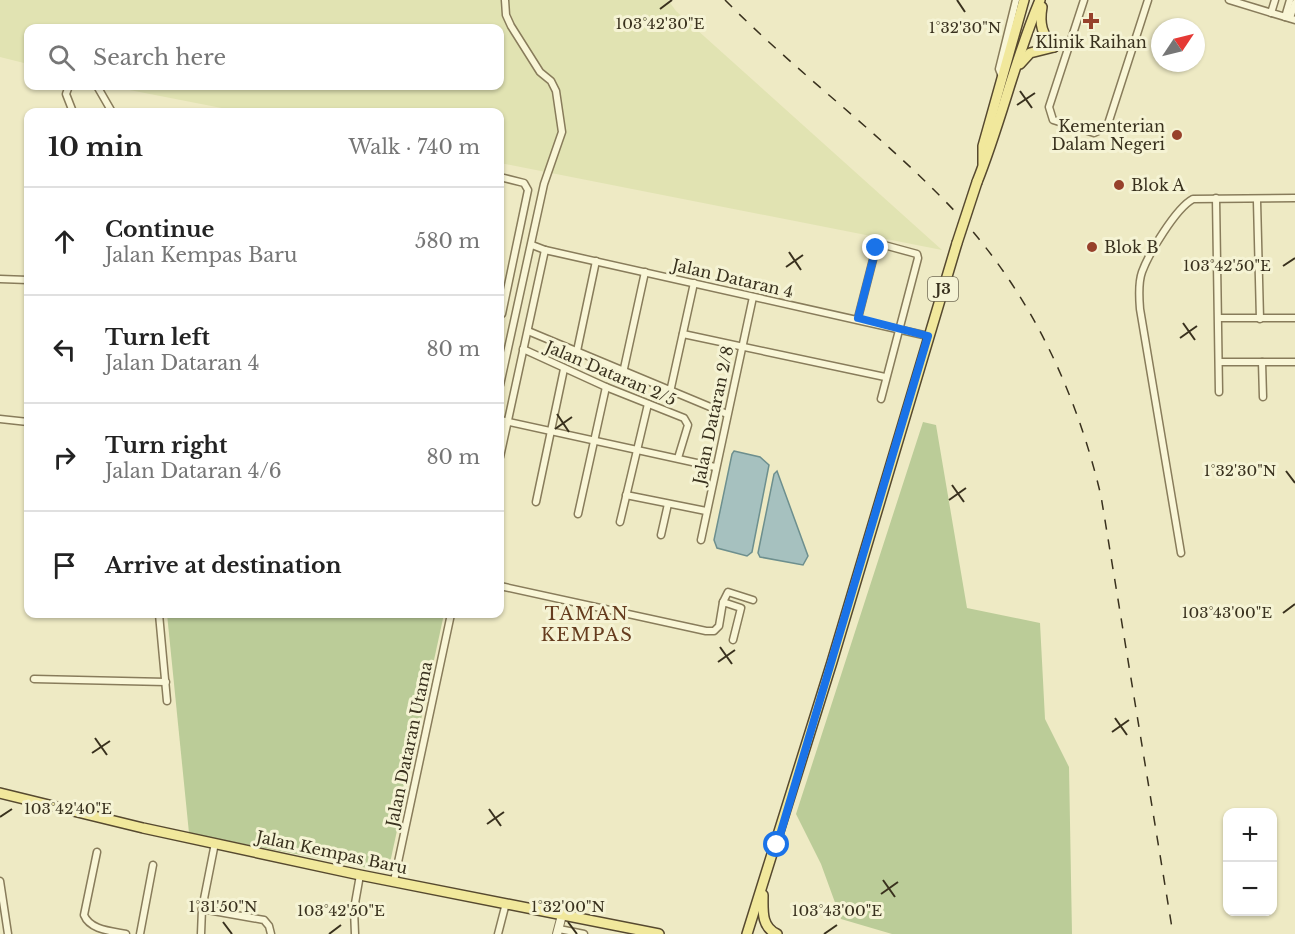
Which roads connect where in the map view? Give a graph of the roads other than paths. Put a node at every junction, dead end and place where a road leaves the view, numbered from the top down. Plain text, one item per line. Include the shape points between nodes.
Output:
1 (505, 0) edge
2 (1016, 0) edge
3 (1024, 0) edge
4 (1042, 0) edge
5 (1084, 0) edge
6 (1148, 0) edge
7 (1229, 0) edge
8 (1275, 0) edge
9 (1290, 0) edge
10 (1295, 3) edge
11 (1271, 13) junction
12 (1290, 18) edge
13 (1054, 47) junction
14 (1067, 52) junction
15 (1002, 78) junction
16 (68, 90) edge
17 (99, 90) edge
18 (1004, 99) junction
19 (71, 108) edge
20 (110, 108) edge
21 (983, 166) junction
22 (504, 178) edge
23 (1216, 198) junction
24 (1295, 198) edge
25 (1257, 201) junction
26 (532, 245) junction
27 (545, 250) junction
28 (596, 261) junction
29 (645, 272) junction
30 (0, 279) edge
31 (24, 280) edge
32 (694, 283) junction
33 (753, 297) junction
34 (504, 300) edge
35 (504, 315) edge
36 (858, 318) junction
37 (1219, 318) junction
38 (1295, 318) edge
39 (513, 319) junction
40 (1260, 319) junction
41 (899, 328) junction
42 (528, 331) junction
43 (683, 334) junction
44 (928, 336) junction
45 (741, 348) junction
46 (523, 349) junction
47 (577, 351) junction
48 (1220, 362) junction
49 (1262, 362) junction
50 (1295, 362) edge
51 (504, 364) edge
52 (564, 369) junction
53 (623, 373) junction
54 (885, 377) junction
55 (606, 387) junction
56 (670, 392) junction
57 (1219, 392) dead end
58 (1263, 397) dead end
59 (881, 399) dead end
60 (648, 404) junction
61 (727, 414) junction
62 (504, 416) edge
63 (0, 419) edge
64 (504, 420) edge
65 (24, 422) edge
66 (552, 432) junction
67 (592, 439) junction
68 (635, 449) junction
69 (678, 458) junction
70 (716, 467) junction
71 (626, 495) junction
72 (536, 501) dead end
73 (668, 504) junction
74 (706, 511) junction
75 (578, 514) dead end
76 (620, 522) dead end
77 (661, 535) dead end
78 (701, 540) dead end
79 (1181, 553) dead end
80 (504, 587) edge
81 (753, 600) dead end
82 (723, 602) junction
83 (159, 618) edge
84 (451, 618) edge
85 (733, 640) dead end
86 (34, 678) dead end
87 (166, 682) junction
88 (167, 701) dead end
89 (3, 796) edge
90 (215, 843) junction
91 (97, 852) dead end
92 (153, 865) dead end
93 (360, 875) junction
94 (0, 881) edge
95 (394, 881) junction
96 (763, 886) junction
97 (507, 903) junction
98 (202, 909) junction
99 (562, 915) junction
100 (751, 924) junction
101 (558, 931) edge
102 (652, 933) edge
103 (8, 934) edge
104 (126, 934) edge
105 (140, 934) edge
106 (201, 934) edge
107 (271, 934) edge
108 (355, 934) edge
109 (498, 934) edge
110 (584, 934) edge
111 (740, 934) edge
112 (747, 934) edge
113 (777, 934) edge

1 - 26 street via 511,26 556,91 562,132 544,184
2 - 15 street via 999,69
3 - 15 main road, J3
4 - 13 main road via 1040,24
4 - 18 main road, J3
5 - 14 street
6 - 14 street via 1107,127 1102,131 1092,133 1060,124 1050,115 1049,107
7 - 11 street
8 - 11 street
9 - 12 street
10 - 12 street
11 - 12 street
13 - 14 street
13 - 18 main road via 1024,57
15 - 21 main road, J3 via 983,146
16 - 19 street
17 - 20 street
18 - 21 main road, J3
21 - 44 main road, J3, bridge
22 - 34 street via 524,183 528,190
23 - 25 street
23 - 37 street
23 - 79 street via 1196,198 1185,204 1150,256 1140,285 1142,321
24 - 25 street
25 - 40 street
26 - 27 street, Jalan Dataran 4
26 - 39 street
27 - 28 street, Jalan Dataran 4
27 - 42 street
28 - 29 street, Jalan Dataran 4
28 - 47 street
29 - 32 street, Jalan Dataran 4
29 - 53 street
30 - 31 street
32 - 33 street, Jalan Dataran 4
32 - 43 street
33 - 36 street, Jalan Dataran 4
33 - 45 street, Jalan Dataran 2/8
35 - 39 street
36 - 41 street, Jalan Dataran 4
36 - 41 street via 876,248 884,245 911,250 918,258
37 - 40 street
37 - 48 street
38 - 40 street
39 - 51 street
41 - 44 street, Jalan Dataran 4
41 - 54 street
42 - 46 street
42 - 47 street
43 - 45 street
43 - 56 street
44 - 96 main road, J3
45 - 54 street
45 - 61 street, Jalan Dataran 2/8
46 - 52 street, Jalan Dataran 2/5
46 - 62 street
47 - 53 street
48 - 49 street
48 - 57 street
49 - 50 street
49 - 58 street
52 - 55 street, Jalan Dataran 2/5
52 - 66 street
53 - 56 street
54 - 59 street
55 - 60 street, Jalan Dataran 2/5
55 - 67 street
56 - 61 street
60 - 68 street
60 - 69 street, Jalan Dataran 2/5 via 686,421
61 - 70 street, Jalan Dataran 2/8
63 - 65 street
64 - 66 street
66 - 67 street
66 - 72 street
67 - 68 street
67 - 75 street
68 - 69 street
68 - 71 street
69 - 70 street
70 - 74 street, Jalan Dataran 2/8
71 - 73 street
71 - 76 street
73 - 74 street
73 - 77 street
74 - 78 street, Jalan Dataran 2/8
80 - 82 street via 706,631 719,626
81 - 82 street via 728,592
82 - 85 street via 741,608
83 - 87 street
84 - 95 street, Jalan Dataran Utama
86 - 87 street
87 - 88 street
89 - 90 main road, Jalan Kempas Baru
90 - 93 main road, Jalan Kempas Baru
90 - 98 street
91 - 104 street via 84,915 95,927
92 - 105 street
93 - 95 main road, Jalan Kempas Baru
93 - 108 street via 354,909
94 - 103 street
95 - 97 main road, Jalan Kempas Baru
96 - 100 main road, J3
96 - 113 main road via 763,918
97 - 99 main road, Jalan Kempas Baru
97 - 109 street
98 - 106 street
98 - 107 street via 264,920
99 - 101 street
99 - 102 main road, Jalan Kempas Baru
100 - 111 main road
100 - 112 main road, J3
101 - 110 street

